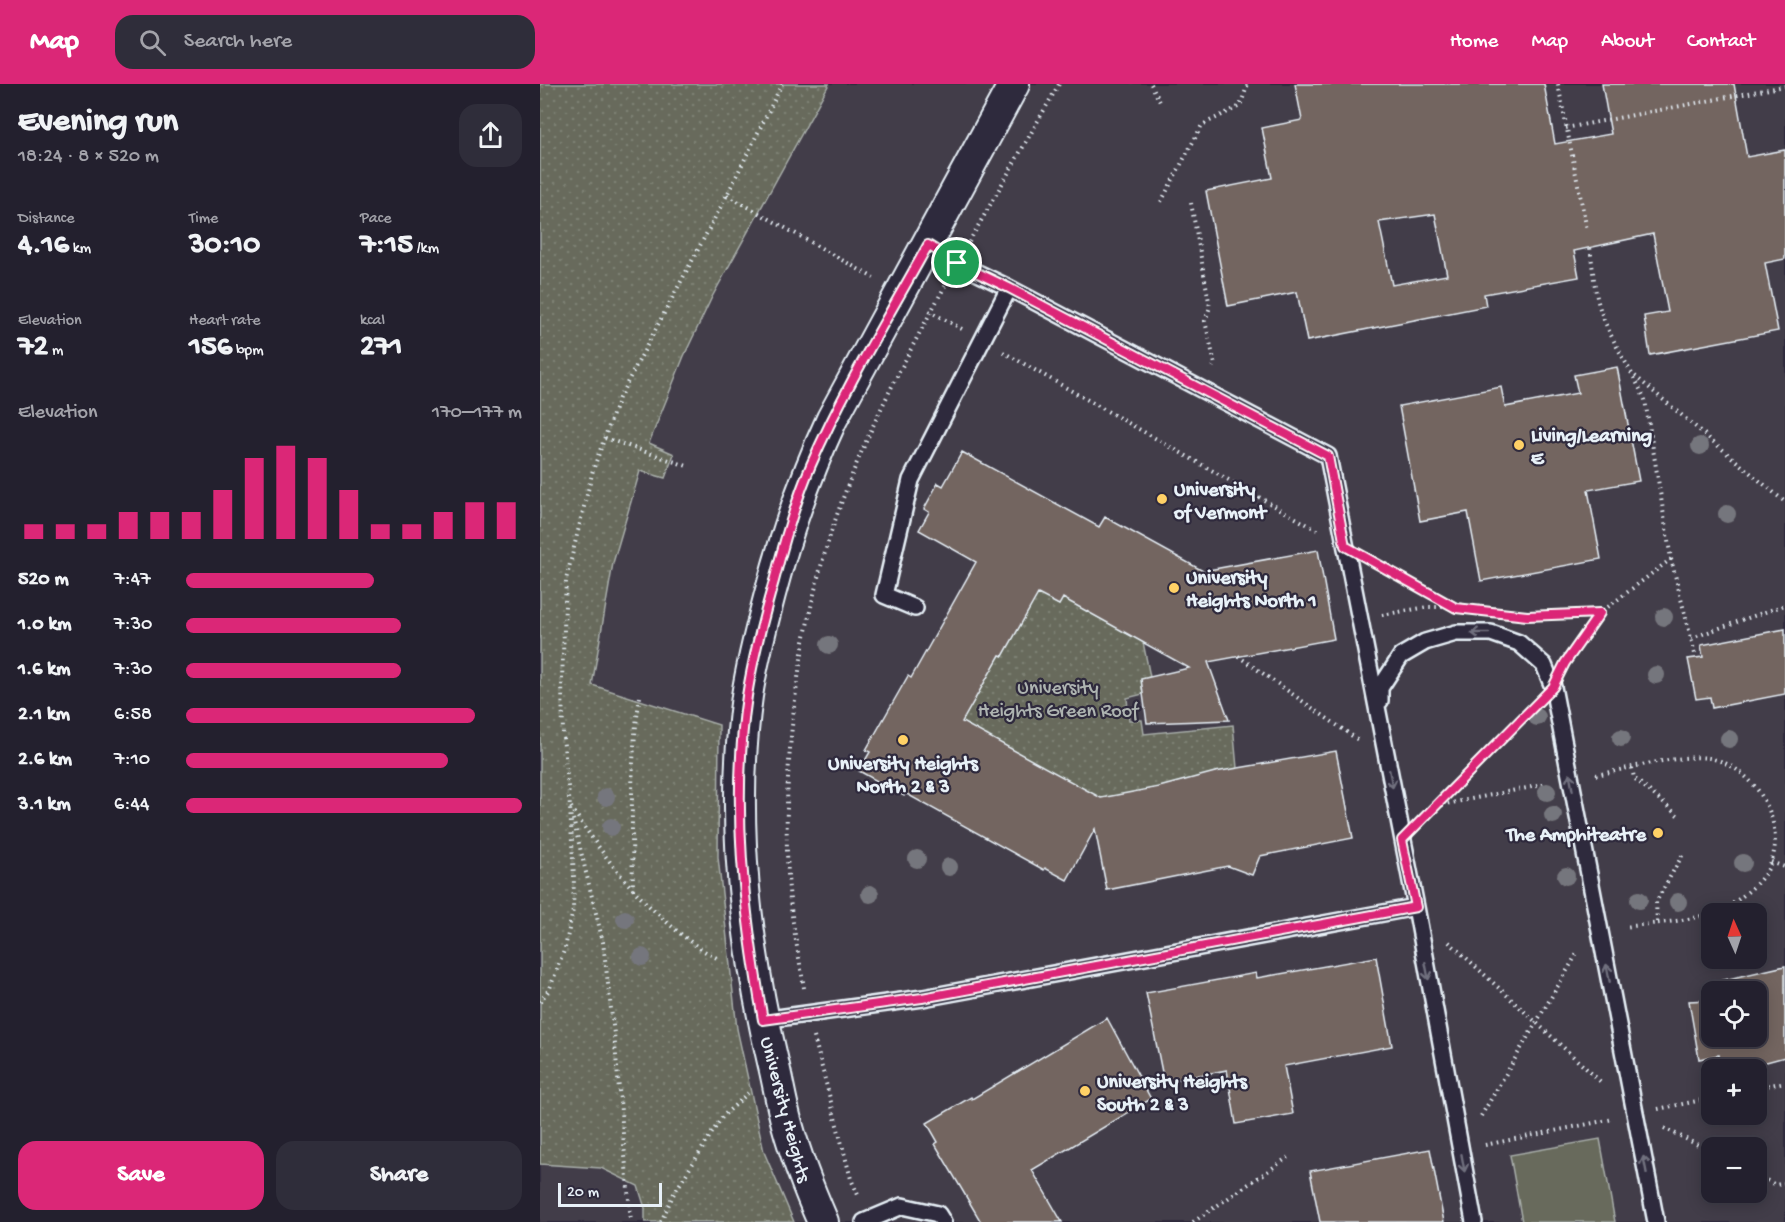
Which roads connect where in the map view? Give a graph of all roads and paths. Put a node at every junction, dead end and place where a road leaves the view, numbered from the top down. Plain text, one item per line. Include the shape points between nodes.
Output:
1 (782, 84) edge
2 (1014, 84) edge
3 (1059, 84) edge
4 (1151, 84) edge
5 (1248, 84) edge
6 (1558, 84) edge
7 (1785, 86) edge
8 (1160, 102) dead end
9 (1566, 128) junction
10 (727, 195) junction
11 (1161, 202) dead end
12 (1191, 202) dead end
13 (1587, 230) dead end
14 (928, 245) junction
15 (1590, 248) dead end
16 (957, 263) junction
17 (1009, 288) junction
18 (901, 294) junction
19 (931, 312) junction
20 (981, 339) junction
21 (1635, 376) junction
22 (1198, 388) junction
23 (605, 438) junction
24 (690, 467) dead end
25 (1785, 502) edge
26 (1345, 546) junction
27 (1671, 559) junction
28 (1785, 606) edge
29 (915, 608) dead end
30 (1456, 608) junction
31 (1465, 608) dead end
32 (1600, 613) junction
33 (1515, 615) dead end
34 (1359, 619) junction
35 (1691, 638) junction
36 (1238, 656) dead end
37 (1696, 658) dead end
38 (1553, 687) junction
39 (640, 697) dead end
40 (1380, 722) junction
41 (1387, 760) junction
42 (1632, 768) dead end
43 (570, 807) junction
44 (1681, 818) dead end
45 (1402, 840) junction
46 (1683, 854) dead end
47 (1771, 862) dead end
48 (1785, 867) edge
49 (633, 891) junction
50 (1416, 907) junction
51 (1657, 922) dead end
52 (1419, 926) junction
53 (755, 975) junction
54 (540, 1002) edge
55 (808, 1013) junction
56 (763, 1020) junction
57 (774, 1063) junction
58 (1785, 1082) edge
59 (1767, 1086) edge
60 (1701, 1100) edge
61 (1636, 1114) junction
62 (1701, 1146) edge
63 (1461, 1150) junction
64 (1290, 1156) dead end
65 (1767, 1180) edge
66 (1785, 1184) edge
67 (867, 1221) edge
68 (631, 1222) edge
69 (662, 1222) edge
70 (822, 1222) edge
71 (943, 1222) edge
72 (1193, 1222) edge
73 (1474, 1222) edge
74 (1656, 1222) edge

1 - 10 path
2 - 14 street, University Heights
3 - 16 path
4 - 8 path
5 - 11 path via 1240,106 1202,125
6 - 9 path
7 - 9 path
9 - 13 path
10 - 18 path
10 - 23 path via 619,398
12 - 22 path via 1210,307 1205,321 1215,364
14 - 16 lane
14 - 18 street, University Heights
15 - 21 path via 1601,310
16 - 17 lane
16 - 19 path
17 - 20 lane
17 - 22 lane
18 - 19 path
18 - 53 street, University Heights via 832,419 811,466 792,517 760,631 747,696 740,765 742,873
19 - 20 path
19 - 55 path via 863,447 837,515 818,579 802,656 787,810 789,891
20 - 26 path
20 - 29 lane via 910,480 884,595
21 - 25 path
21 - 27 path via 1645,400
22 - 26 lane via 1328,456
23 - 24 path
23 - 43 path via 593,470 566,580 563,736
26 - 30 path
26 - 34 lane
27 - 32 path
27 - 35 path
28 - 35 path
30 - 31 path
30 - 34 path via 1427,607
32 - 33 path
32 - 38 path
34 - 40 lane
35 - 37 path
36 - 41 path
38 -> 40 lane via 1544,665 1519,643 1491,633 1456,633 1425,642 1401,656 1380,688
38 - 45 path
61 -> 38 lane
39 - 49 path via 632,782
40 - 41 lane
41 -> 45 lane
42 - 44 path via 1634,778
43 - 49 path
43 - 54 path via 573,910 565,948 550,988
43 - 68 path via 603,942
45 - 50 lane
46 - 51 path via 1656,902
47 - 48 path
49 - 53 path via 712,956
50 - 52 lane
50 - 55 lane via 922,998
52 - 61 path via 1446,939
52 -> 63 lane
53 - 56 street, University Heights
55 - 56 lane
55 - 67 path via 851,1179
56 - 57 street, University Heights
57 - 69 path via 722,1118 673,1195
57 - 70 street, University Heights via 787,1125
58 - 59 path
60 - 61 path
61 - 62 path
61 - 63 path
74 -> 61 lane
63 -> 73 lane
64 - 72 path
65 - 66 path
67 - 71 lane via 902,1206 938,1214

